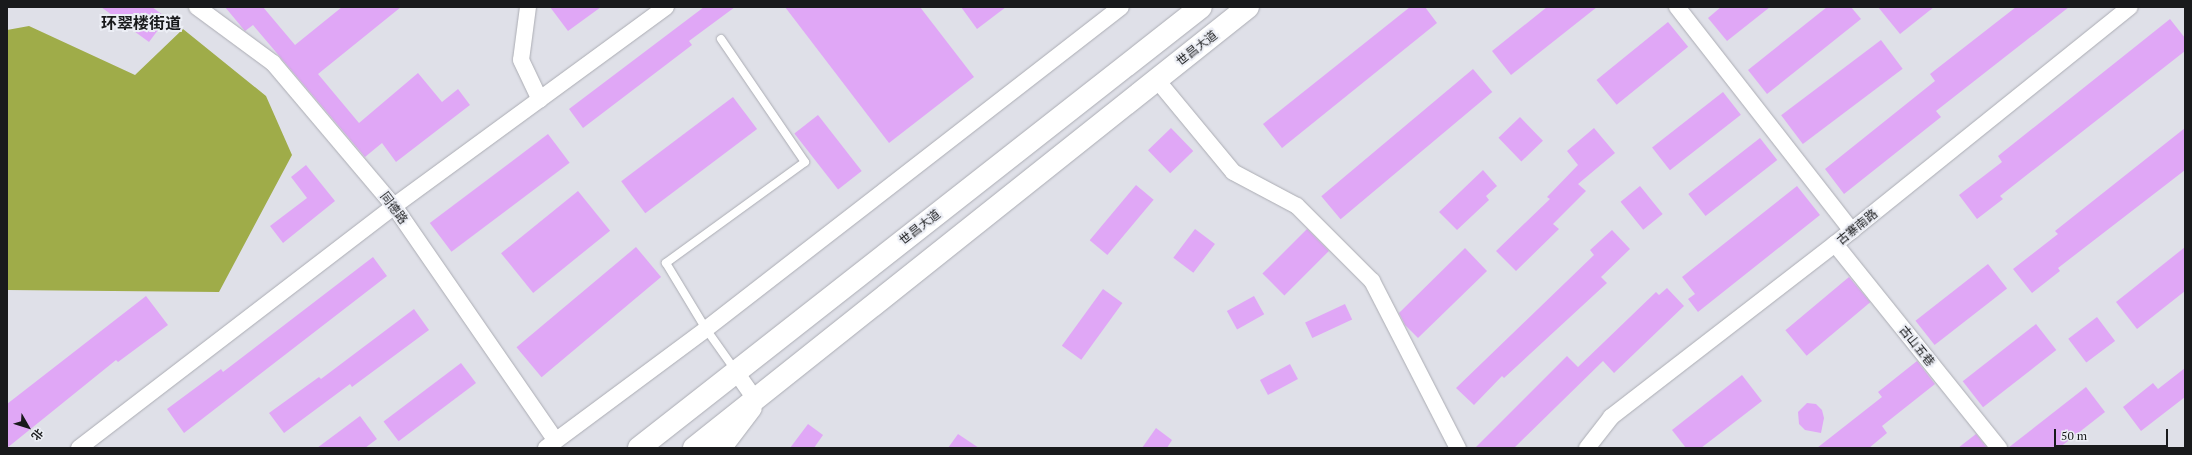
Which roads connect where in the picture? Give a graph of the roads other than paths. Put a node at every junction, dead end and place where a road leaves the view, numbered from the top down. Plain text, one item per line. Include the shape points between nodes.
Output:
1 (197, 7) edge
2 (528, 7) edge
3 (666, 7) edge
4 (1121, 7) edge
5 (1201, 7) edge
6 (1248, 7) edge
7 (1677, 7) edge
8 (2130, 7) edge
9 (721, 39) dead end
10 (1157, 80) junction
11 (540, 100) junction
12 (394, 206) junction
13 (1852, 231) junction
14 (1836, 244) junction
15 (706, 329) junction
16 (736, 372) junction
17 (756, 399) junction
18 (551, 444) edge
19 (79, 448) edge
20 (639, 448) edge
21 (694, 448) edge
22 (720, 448) edge
23 (1458, 448) edge
24 (1587, 448) edge
25 (1999, 448) edge

1 - 12 street, 同德路 via 273,63
2 - 11 street via 521,60
3 - 11 street
4 - 15 street
5 - 16 main road, 世昌大道
6 - 10 main road, 世昌大道
7 - 13 street
8 - 13 street, 古寨南路
9 - 15 lane via 805,162 666,262
10 - 17 main road, 世昌大道
10 - 23 street via 1233,172 1297,206 1372,281
11 - 12 street
12 - 18 street, 同德路
12 - 19 street
13 - 14 street, 古寨南路
14 - 24 street, 古寨南路 via 1611,417
14 - 25 street, 古山五巷
15 - 16 lane
15 - 18 street
16 - 17 street
16 - 20 main road, 世昌大道
17 - 21 main road, 世昌大道
17 - 22 street

